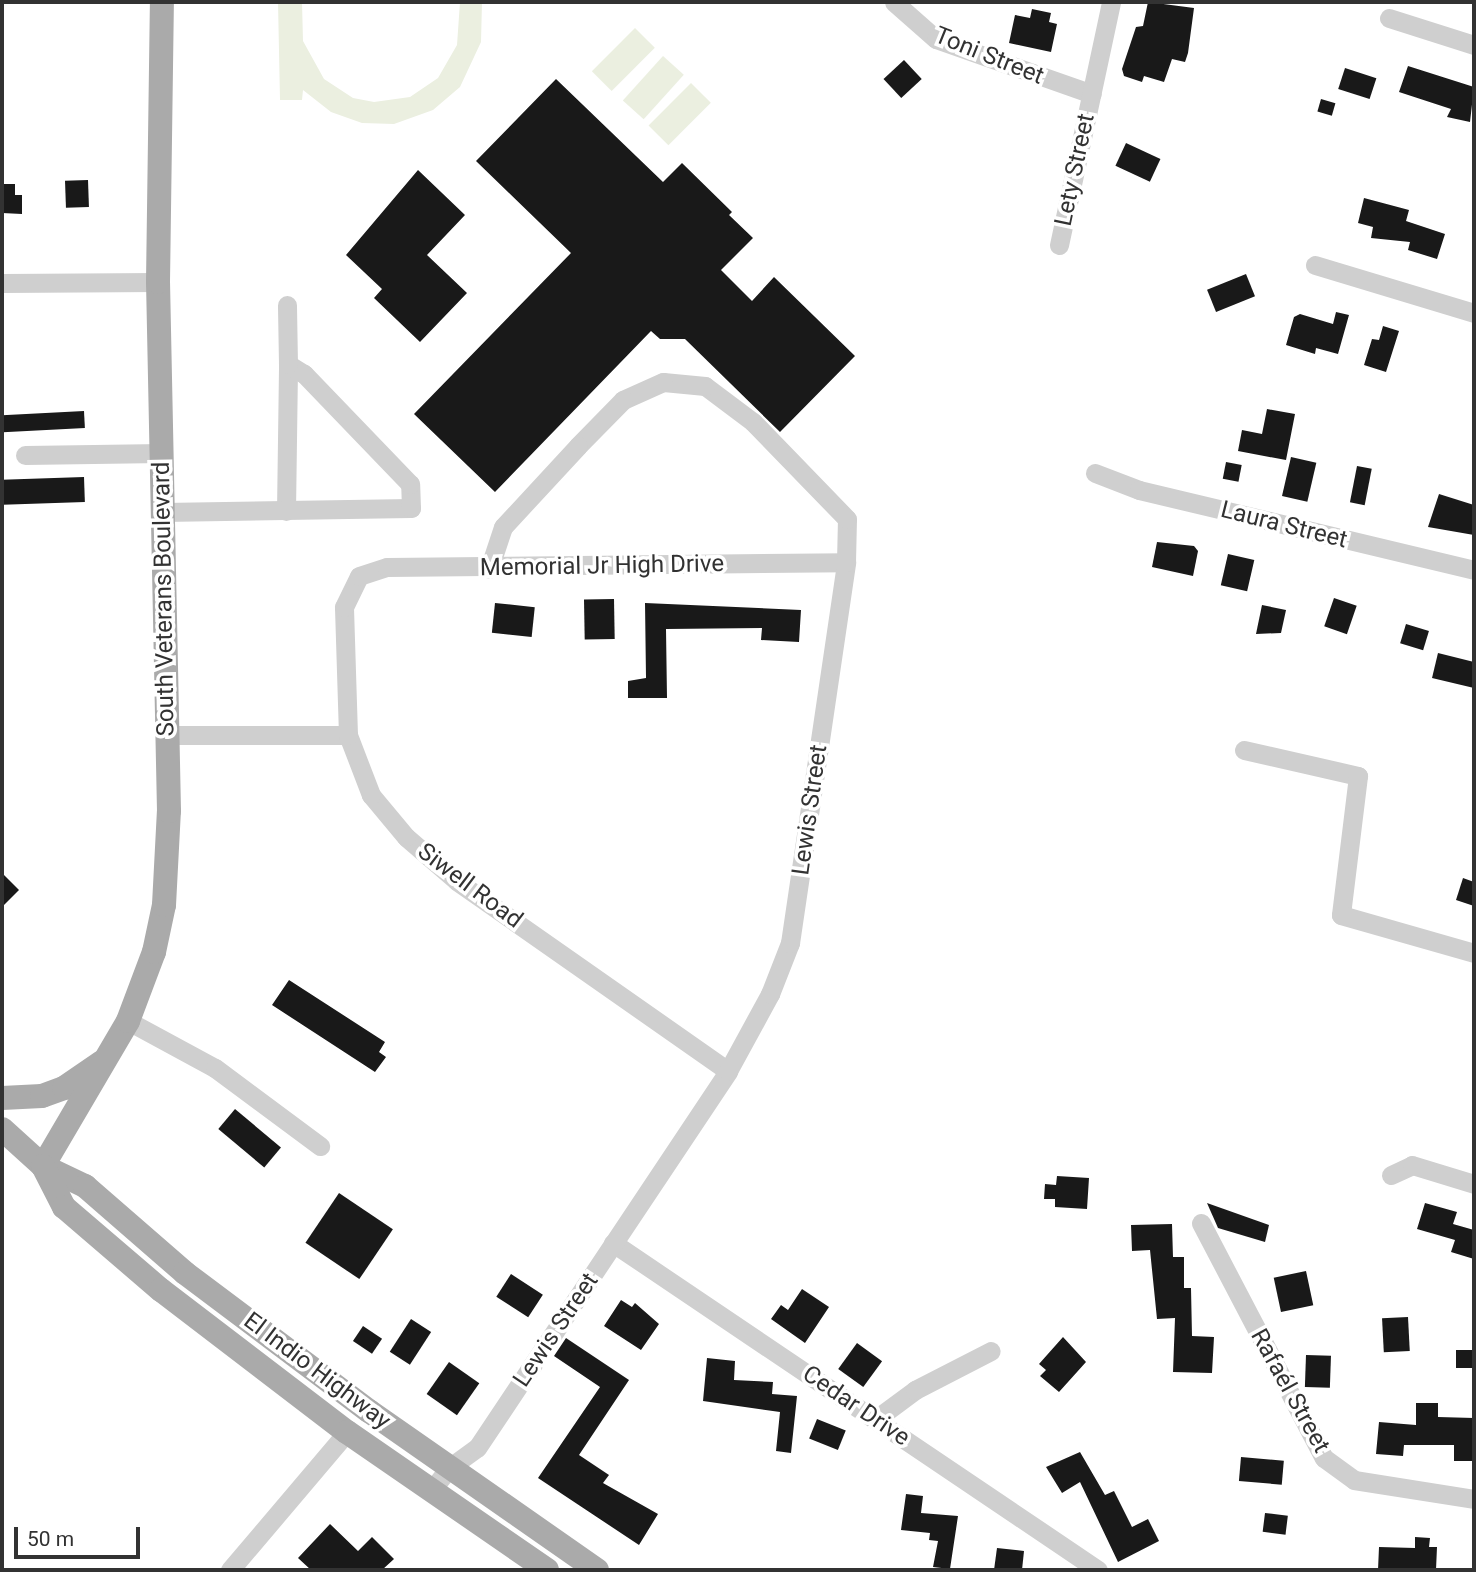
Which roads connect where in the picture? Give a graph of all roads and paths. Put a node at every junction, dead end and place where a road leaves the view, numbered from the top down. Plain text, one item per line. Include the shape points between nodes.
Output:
1 (162, 2) edge
2 (894, 2) edge
3 (1111, 2) edge
4 (1389, 18) dead end
5 (1474, 45) edge
6 (1092, 94) junction
7 (1059, 245) dead end
8 (1315, 265) dead end
9 (158, 282) junction
10 (2, 283) edge
11 (287, 305) dead end
12 (1474, 313) edge
13 (288, 364) junction
14 (162, 453) junction
15 (24, 455) dead end
16 (1095, 473) dead end
17 (286, 511) junction
18 (163, 512) junction
19 (846, 562) junction
20 (489, 569) junction
21 (1474, 570) edge
22 (359, 576) joint
23 (167, 735) junction
24 (348, 735) junction
25 (1244, 750) dead end
26 (1474, 953) edge
27 (128, 1021) junction
28 (112, 1056) junction
29 (728, 1070) junction
30 (2, 1098) edge
31 (2, 1129) edge
32 (320, 1146) dead end
33 (43, 1166) junction
34 (1391, 1175) dead end
35 (1474, 1184) edge
36 (1200, 1223) dead end
37 (613, 1243) junction
38 (991, 1351) dead end
39 (876, 1419) junction
40 (347, 1432) junction
41 (450, 1468) junction
42 (431, 1491) junction
43 (1474, 1499) edge
44 (230, 1570) edge
45 (547, 1570) edge
46 (597, 1570) edge
47 (1098, 1570) edge

1 - 9 main road, South Veterans Boulevard
2 - 6 street, Toni Street via 936,39
3 - 6 street, Lety Street
4 - 5 street
6 - 7 street, Lety Street
8 - 12 street
9 - 10 street
9 - 14 main road, South Veterans Boulevard
11 - 13 street
13 - 17 street
13 - 17 street via 410,484 411,508
14 - 15 street
14 - 18 main road, South Veterans Boulevard
16 - 21 street, Laura Street via 1139,490
17 - 18 street
18 - 23 main road, South Veterans Boulevard
19 - 20 street, Memorial Jr High Drive
19 - 20 street, Lewis Street via 847,519 753,422 705,386 663,382 623,400 578,446 503,527
19 - 29 street, Lewis Street via 790,943 771,994
20 - 22 street, Memorial Jr High Drive via 387,567
22 - 24 street, Siwell Road via 344,607
23 - 24 street
23 - 27 main road, South Veterans Boulevard via 169,852 164,905 154,951
24 - 29 street, Siwell Road via 371,795 406,837 457,881
25 - 26 street via 1358,776 1341,915
27 - 28 main road, South Veterans Boulevard
27 - 32 street via 215,1068
28 - 30 main road via 64,1088 42,1096
28 - 33 main road, South Veterans Boulevard
29 - 37 street, Lewis Street
31 - 33 main road, El Indio Highway
33 - 40 main road, El Indio Highway via 64,1207 160,1290
33 - 41 main road, El Indio Highway via 85,1186 186,1273
34 - 35 street via 1412,1165
36 - 43 street, Rafaél Street via 1324,1458 1353,1480
37 - 39 street, Cedar Drive
37 - 41 street, Lewis Street via 477,1448
38 - 39 street via 915,1390
39 - 47 street, Cedar Drive
40 - 42 main road, El Indio Highway
40 - 44 street
41 - 42 street, Lewis Street
41 - 46 main road, El Indio Highway
42 - 45 main road, El Indio Highway

